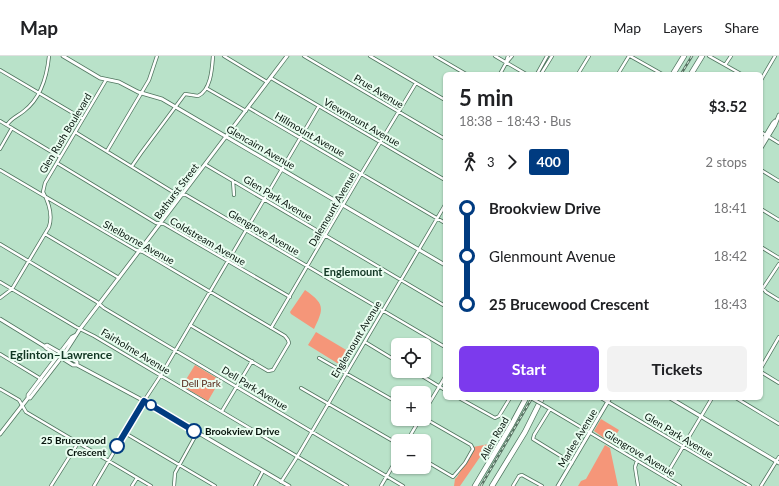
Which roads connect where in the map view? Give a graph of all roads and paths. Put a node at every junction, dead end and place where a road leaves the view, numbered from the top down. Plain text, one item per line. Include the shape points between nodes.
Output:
1 (50, 56) edge
2 (63, 56) edge
3 (154, 56) edge
4 (213, 56) edge
5 (224, 56) edge
6 (287, 56) edge
7 (304, 56) edge
8 (370, 56) edge
9 (435, 56) edge
10 (495, 56) edge
11 (508, 56) edge
12 (512, 56) edge
13 (547, 56) edge
14 (552, 56) edge
15 (589, 56) edge
16 (630, 56) edge
17 (684, 56) edge
18 (702, 56) edge
19 (710, 56) edge
20 (730, 56) edge
21 (775, 56) edge
22 (157, 57) edge
23 (506, 63) junction
24 (726, 65) junction
25 (0, 70) edge
26 (463, 72) edge
27 (501, 72) edge
28 (522, 72) edge
29 (538, 72) edge
30 (542, 72) edge
31 (579, 72) edge
32 (619, 72) edge
33 (656, 72) edge
34 (674, 72) edge
35 (692, 72) edge
36 (738, 72) edge
37 (763, 77) edge
38 (271, 78) junction
39 (106, 80) junction
40 (268, 82) junction
41 (416, 83) junction
42 (206, 88) junction
43 (142, 93) junction
44 (39, 94) junction
45 (443, 99) edge
46 (319, 106) junction
47 (175, 107) junction
48 (249, 108) junction
49 (246, 111) junction
50 (399, 112) junction
51 (779, 115) edge
52 (83, 119) junction
53 (0, 121) edge
54 (7, 125) junction
55 (12, 128) junction
56 (75, 132) junction
57 (763, 133) edge
58 (767, 136) junction
59 (227, 137) junction
60 (300, 138) junction
61 (443, 139) edge
62 (763, 141) edge
63 (380, 142) junction
64 (779, 143) edge
65 (763, 144) edge
66 (0, 149) edge
67 (107, 151) junction
68 (60, 157) junction
69 (57, 162) junction
70 (206, 165) junction
71 (132, 166) junction
72 (281, 169) junction
73 (0, 170) edge
74 (763, 171) edge
75 (361, 174) junction
76 (443, 179) edge
77 (232, 181) junction
78 (779, 181) edge
79 (183, 195) junction
80 (45, 196) junction
81 (234, 196) dead end
82 (264, 200) junction
83 (343, 205) junction
84 (443, 208) edge
85 (763, 210) edge
86 (437, 218) junction
87 (779, 220) edge
88 (443, 222) edge
89 (161, 224) junction
90 (246, 230) junction
91 (45, 234) junction
92 (326, 236) junction
93 (0, 244) edge
94 (763, 248) edge
95 (419, 250) junction
96 (140, 251) junction
97 (779, 258) edge
98 (228, 261) junction
99 (28, 262) junction
100 (443, 264) edge
101 (779, 264) edge
102 (307, 267) junction
103 (119, 278) junction
104 (401, 280) junction
105 (0, 282) edge
106 (763, 287) edge
107 (12, 289) junction
108 (763, 289) edge
109 (210, 291) junction
110 (290, 297) junction
111 (0, 298) edge
112 (779, 300) edge
113 (99, 304) junction
114 (443, 305) edge
115 (383, 311) junction
116 (0, 319) edge
117 (190, 325) junction
118 (271, 328) junction
119 (80, 329) junction
120 (76, 335) junction
121 (779, 338) edge
122 (365, 342) junction
123 (45, 346) junction
124 (443, 346) edge
125 (175, 350) junction
126 (60, 352) junction
127 (0, 354) edge
128 (64, 354) junction
129 (59, 357) junction
130 (319, 358) dead end
131 (391, 358) edge
132 (252, 362) junction
133 (77, 364) junction
134 (763, 365) edge
135 (346, 372) junction
136 (763, 373) edge
137 (161, 376) junction
138 (426, 378) edge
139 (40, 379) junction
140 (443, 380) edge
141 (779, 383) edge
142 (439, 386) junction
143 (237, 387) junction
144 (301, 388) dead end
145 (0, 389) edge
146 (443, 389) edge
147 (28, 398) junction
148 (391, 399) edge
149 (431, 400) edge
150 (462, 400) edge
151 (509, 400) edge
152 (525, 400) edge
153 (535, 400) edge
154 (541, 400) edge
155 (604, 400) edge
156 (673, 400) edge
157 (711, 400) edge
158 (739, 400) edge
159 (144, 401) junction
160 (608, 402) junction
161 (328, 403) junction
162 (22, 406) junction
163 (550, 409) junction
164 (222, 411) junction
165 (701, 417) junction
166 (431, 422) edge
167 (779, 424) edge
168 (2, 428) edge
169 (311, 431) junction
170 (125, 433) junction
171 (198, 433) junction
172 (590, 433) junction
173 (0, 434) edge
174 (391, 440) edge
175 (78, 443) junction
176 (683, 447) junction
177 (497, 450) junction
178 (297, 457) junction
179 (779, 457) edge
180 (109, 461) junction
181 (637, 461) junction
182 (778, 462) edge
183 (572, 463) junction
184 (179, 464) junction
185 (431, 464) edge
186 (391, 469) edge
187 (263, 471) junction
188 (387, 476) junction
189 (665, 477) junction
190 (137, 478) junction
191 (281, 482) junction
192 (51, 486) edge
193 (94, 486) edge
194 (132, 486) edge
195 (151, 486) edge
196 (174, 486) edge
197 (215, 486) edge
198 (255, 486) edge
199 (289, 486) edge
200 (347, 486) edge
201 (381, 486) edge
202 (403, 486) edge
203 (472, 486) edge
204 (476, 486) edge
205 (493, 486) edge
206 (513, 486) edge
207 (542, 486) edge
208 (558, 486) edge
209 (638, 486) edge
210 (680, 486) edge
211 (750, 486) edge
212 (761, 486) edge

1 - 44 street
2 - 39 main road, Glencairn Avenue
3 - 22 street
4 - 42 street via 213,67
5 - 40 street
6 - 38 main road, Bathurst Street
7 - 50 street, Prue Avenue
8 - 41 street
9 - 26 street
10 - 23 street
11 - 23 street
12 - 23 street
13 - 29 street
14 - 30 street
15 - 31 street
16 - 32 street
16 - 33 street
17 - 34 highway
18 - 35 highway
19 - 24 street
20 - 24 street
21 - 37 street
22 - 43 street
23 - 27 street
23 - 28 street
24 - 36 street
25 - 44 street
38 - 40 main road, Bathurst Street
38 - 46 street, Viewmount Avenue
39 - 43 main road, Glencairn Avenue via 121,82
39 - 52 street, Glen Rush Boulevard
40 - 48 main road, Bathurst Street
41 - 45 street
41 - 50 street, Dalemount Avenue
42 - 47 street via 198,96 185,94
42 - 49 street
43 - 47 main road, Glencairn Avenue via 159,97
43 - 67 street
44 - 52 street
44 - 54 street via 26,110
46 - 60 street
46 - 63 street, Viewmount Avenue
47 - 59 main road, Glencairn Avenue
47 - 71 street
48 - 49 main road, Bathurst Street
48 - 60 street, Hillmount Avenue
49 - 59 main road, Bathurst Street
50 - 61 street, Prue Avenue
50 - 63 street, Dalemount Avenue
51 - 58 main road
52 - 56 street, Glen Rush Boulevard
53 - 54 street
54 - 55 street
55 - 66 street
55 - 68 street
56 - 67 street, Glengrove Avenue
56 - 68 street, Glen Rush Boulevard
57 - 58 street
58 - 62 main road
58 - 64 street
58 - 65 main road
59 - 70 main road, Bathurst Street
59 - 72 main road, Glencairn Avenue
60 - 72 street
60 - 75 street, Hillmount Avenue
63 - 75 street, Dalemount Avenue
63 - 76 street, Viewmount Avenue
67 - 71 street, Glengrove Avenue
68 - 69 street, Glen Rush Boulevard
69 - 80 street, Glen Rush Boulevard via 44,185
69 - 89 street, Coldstream Avenue
70 - 77 street, Glen Park Avenue
70 - 79 main road, Bathurst Street
71 - 79 street, Glengrove Avenue via 178,195
72 - 82 street
72 - 83 main road, Glencairn Avenue
73 - 80 street, Shelborne Avenue
74 - 78 street
75 - 83 street, Dalemount Avenue
75 - 86 street, Hillmount Avenue
77 - 81 street
77 - 82 street, Glen Park Avenue
79 - 89 main road, Bathurst Street
79 - 90 street, Glengrove Avenue
80 - 91 street, Glen Rush Boulevard via 51,218
80 - 96 street, Shelborne Avenue
82 - 90 street
82 - 92 street, Glen Park Avenue
83 - 92 street, Dalemount Avenue
83 - 95 main road, Glencairn Avenue
84 - 86 street, Englemount Avenue
85 - 87 street
86 - 88 street, Hillmount Avenue
86 - 95 street, Englemount Avenue
89 - 96 main road, Bathurst Street
89 - 98 street, Coldstream Avenue
90 - 98 street
90 - 102 street, Glengrove Avenue
91 - 99 street, Glen Rush Boulevard
91 - 103 street
92 - 102 street, Dalemount Avenue
92 - 104 street, Glen Park Avenue
93 - 99 street, Dell Park Avenue
94 - 97 street
95 - 100 main road, Glencairn Avenue
95 - 104 street, Englemount Avenue
96 - 103 main road, Bathurst Street
96 - 109 street, Shelborne Avenue
98 - 109 street
98 - 110 street, Coldstream Avenue
99 - 107 street, Glen Rush Boulevard
99 - 113 street, Dell Park Avenue
101 - 106 street
102 - 110 street, Dalemount Avenue
102 - 115 street, Glengrove Avenue
103 - 113 main road, Bathurst Street
104 - 114 street, Glen Park Avenue
104 - 115 street, Englemount Avenue
105 - 107 street, Fairholme Avenue
107 - 111 street, Glen Rush Boulevard
107 - 119 street, Fairholme Avenue
108 - 112 street
109 - 117 street
109 - 118 street, Shelborne Avenue
110 - 118 street, Dalemount Avenue
113 - 119 main road, Bathurst Street
113 - 125 street, Dell Park Avenue
115 - 122 street, Englemount Avenue
115 - 124 street, Glengrove Avenue
116 - 123 main road
117 - 125 street
117 - 132 street
118 - 132 street via 288,340 285,351 273,370 268,371
119 - 120 main road, Bathurst Street
119 - 137 street, Fairholme Avenue
120 - 126 main road, Bathurst Street
120 - 128 main road, Bathurst Street
121 - 134 street
122 - 131 street
122 - 135 street, Englemount Avenue
123 - 126 main road
123 - 129 main road
125 - 137 street
125 - 143 street, Dell Park Avenue
126 - 128 main road
126 - 129 main road, Bathurst Street
127 - 139 street
128 - 129 main road, Bathurst Street
128 - 133 main road
129 - 133 main road via 74,365
129 - 139 main road, Bathurst Street
129 - 147 main road, Bathurst Street
130 - 135 street
132 - 143 street
133 - 159 main road
135 - 148 street
135 - 161 street, Englemount Avenue
136 - 141 street
137 - 159 street
137 - 164 street, Fairholme Avenue
138 - 142 street
139 - 147 main road, Bathurst Street
140 - 142 street
142 - 146 street
142 - 149 street
143 - 164 street
143 - 169 street, Dell Park Avenue
144 - 161 street
145 - 162 street via 19,400
147 - 162 main road, Bathurst Street
150 - 151 street via 494,418 499,416
152 - 177 highway, Allen Road
153 - 163 street, Glengrove Avenue, bridge
154 - 205 highway
155 - 160 street, Glen Park Avenue
156 - 165 main road
157 - 165 street
158 - 167 street
159 - 170 street
159 - 171 main road
160 - 172 main road, Marlee Avenue
160 - 176 street, Glen Park Avenue
161 - 169 street, Englemount Avenue
161 - 174 street
162 - 168 main road, Bathurst Street
162 - 175 street via 26,412
163 - 172 street, Glengrove Avenue
163 - 183 street via 533,439
164 - 178 street, Fairholme Avenue
165 - 176 street
165 - 182 main road
166 - 185 street via 471,445 473,449 453,477
168 - 173 main road, Bathurst Street
169 - 178 street, Englemount Avenue
169 - 188 street, Dell Park Avenue
170 - 180 street
170 - 184 street
171 - 184 street
171 - 187 main road
172 - 181 street, Glengrove Avenue
172 - 183 main road, Marlee Avenue
175 - 180 street
175 - 192 street
176 - 189 street
176 - 211 street, Glen Park Avenue
177 - 203 highway
177 - 204 highway, Allen Road
178 - 191 street, Englemount Avenue
178 - 200 street, Fairholme Avenue
179 - 182 street
180 - 190 street
180 - 193 street
181 - 189 street, Glengrove Avenue
181 - 209 street via 635,467
182 - 212 street
183 - 208 main road, Marlee Avenue
184 - 196 street
184 - 197 street
186 - 188 street
187 - 191 main road
187 - 198 street
188 - 201 street
188 - 202 street, Dell Park Avenue
189 - 210 street, Glengrove Avenue
190 - 194 street
190 - 195 street
191 - 199 main road
206 - 207 street via 522,475

